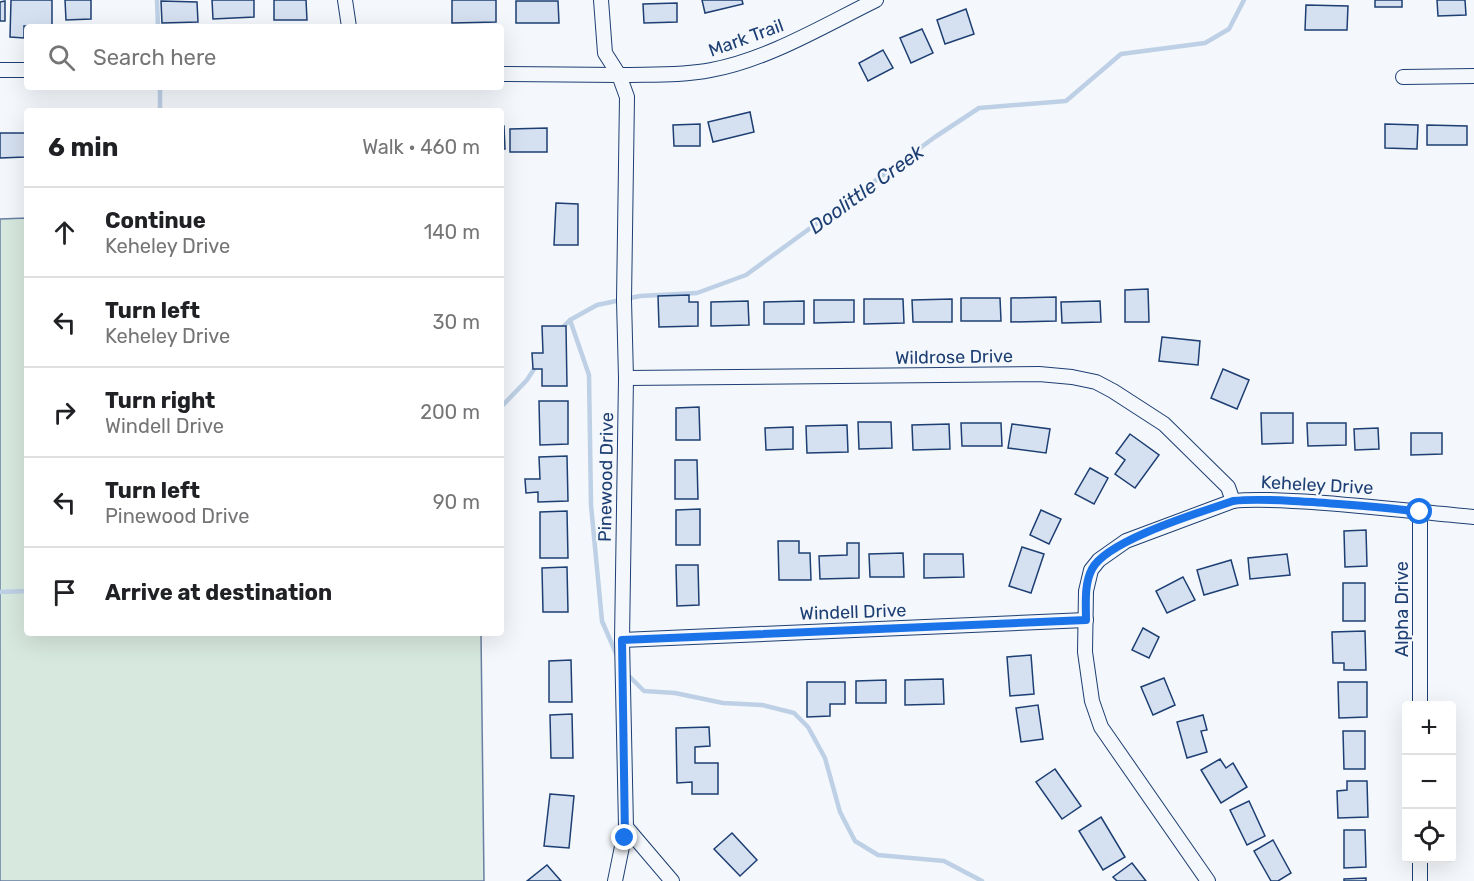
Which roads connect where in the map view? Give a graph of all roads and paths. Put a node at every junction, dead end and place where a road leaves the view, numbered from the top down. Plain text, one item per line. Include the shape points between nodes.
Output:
1 (345, 0) edge
2 (601, 0) edge
3 (876, 0) edge
4 (349, 24) edge
5 (0, 70) edge
6 (24, 70) edge
7 (504, 74) edge
8 (619, 75) junction
9 (1474, 76) edge
10 (1403, 77) dead end
11 (626, 378) junction
12 (1233, 501) junction
13 (1420, 512) junction
14 (1474, 517) edge
15 (1086, 620) junction
16 (622, 640) junction
17 (1420, 701) edge
18 (626, 827) junction
19 (1420, 863) edge
20 (615, 881) edge
21 (672, 881) edge
22 (1208, 881) edge
23 (1420, 881) edge

1 - 4 street
2 - 8 street via 605,53
3 - 8 street, Mark Trail via 735,64 682,74
5 - 6 street
7 - 8 street, Mark Trail
8 - 11 street, Pinewood Drive via 627,97
9 - 10 street
11 - 12 street, Wildrose Drive via 1039,374 1072,377 1096,382 1164,424 1228,487
11 - 16 street, Pinewood Drive
12 - 13 street, Keheley Drive via 1387,507
12 - 15 street, Keheley Drive via 1126,541 1099,560 1091,570 1086,591
13 - 14 street, Keheley Drive
13 - 17 street, Alpha Drive
15 - 16 street, Windell Drive
15 - 22 street, Keheley Drive via 1086,673 1101,727
16 - 18 street, Pinewood Drive
18 - 20 street, Pinewood Drive
18 - 21 street
19 - 23 street

